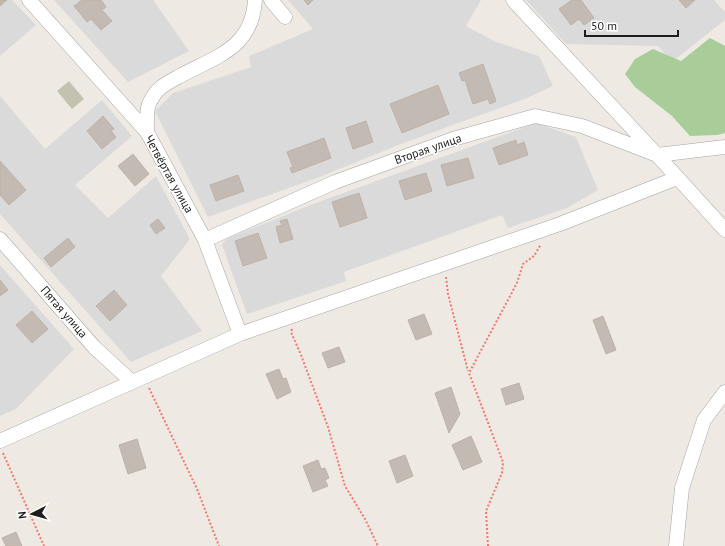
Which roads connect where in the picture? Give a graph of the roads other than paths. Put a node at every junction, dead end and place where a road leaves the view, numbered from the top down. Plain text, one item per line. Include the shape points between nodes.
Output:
1 (30, 0) edge
2 (255, 0) edge
3 (271, 0) edge
4 (513, 0) edge
5 (285, 16) dead end
6 (147, 132) junction
7 (725, 147) edge
8 (657, 155) junction
9 (677, 178) junction
10 (725, 230) edge
11 (0, 238) edge
12 (205, 240) junction
13 (240, 334) junction
14 (138, 380) junction
15 (725, 392) edge
16 (2, 447) edge
17 (676, 546) edge

1 - 6 street, Четвёртая улица
2 - 6 street via 254,14 247,32 234,48 160,87 149,105
3 - 5 street
4 - 8 street, Вторая улица
6 - 12 street, Четвёртая улица
7 - 8 street
8 - 9 street, Вторая улица
8 - 12 street, Вторая улица via 582,126 535,116 453,139 335,182
9 - 10 street, Вторая улица
9 - 13 street via 560,224
11 - 14 street, Пятая улица via 94,347
12 - 13 street, Четвёртая улица
13 - 14 street
14 - 16 street
15 - 17 street via 704,420 682,488

